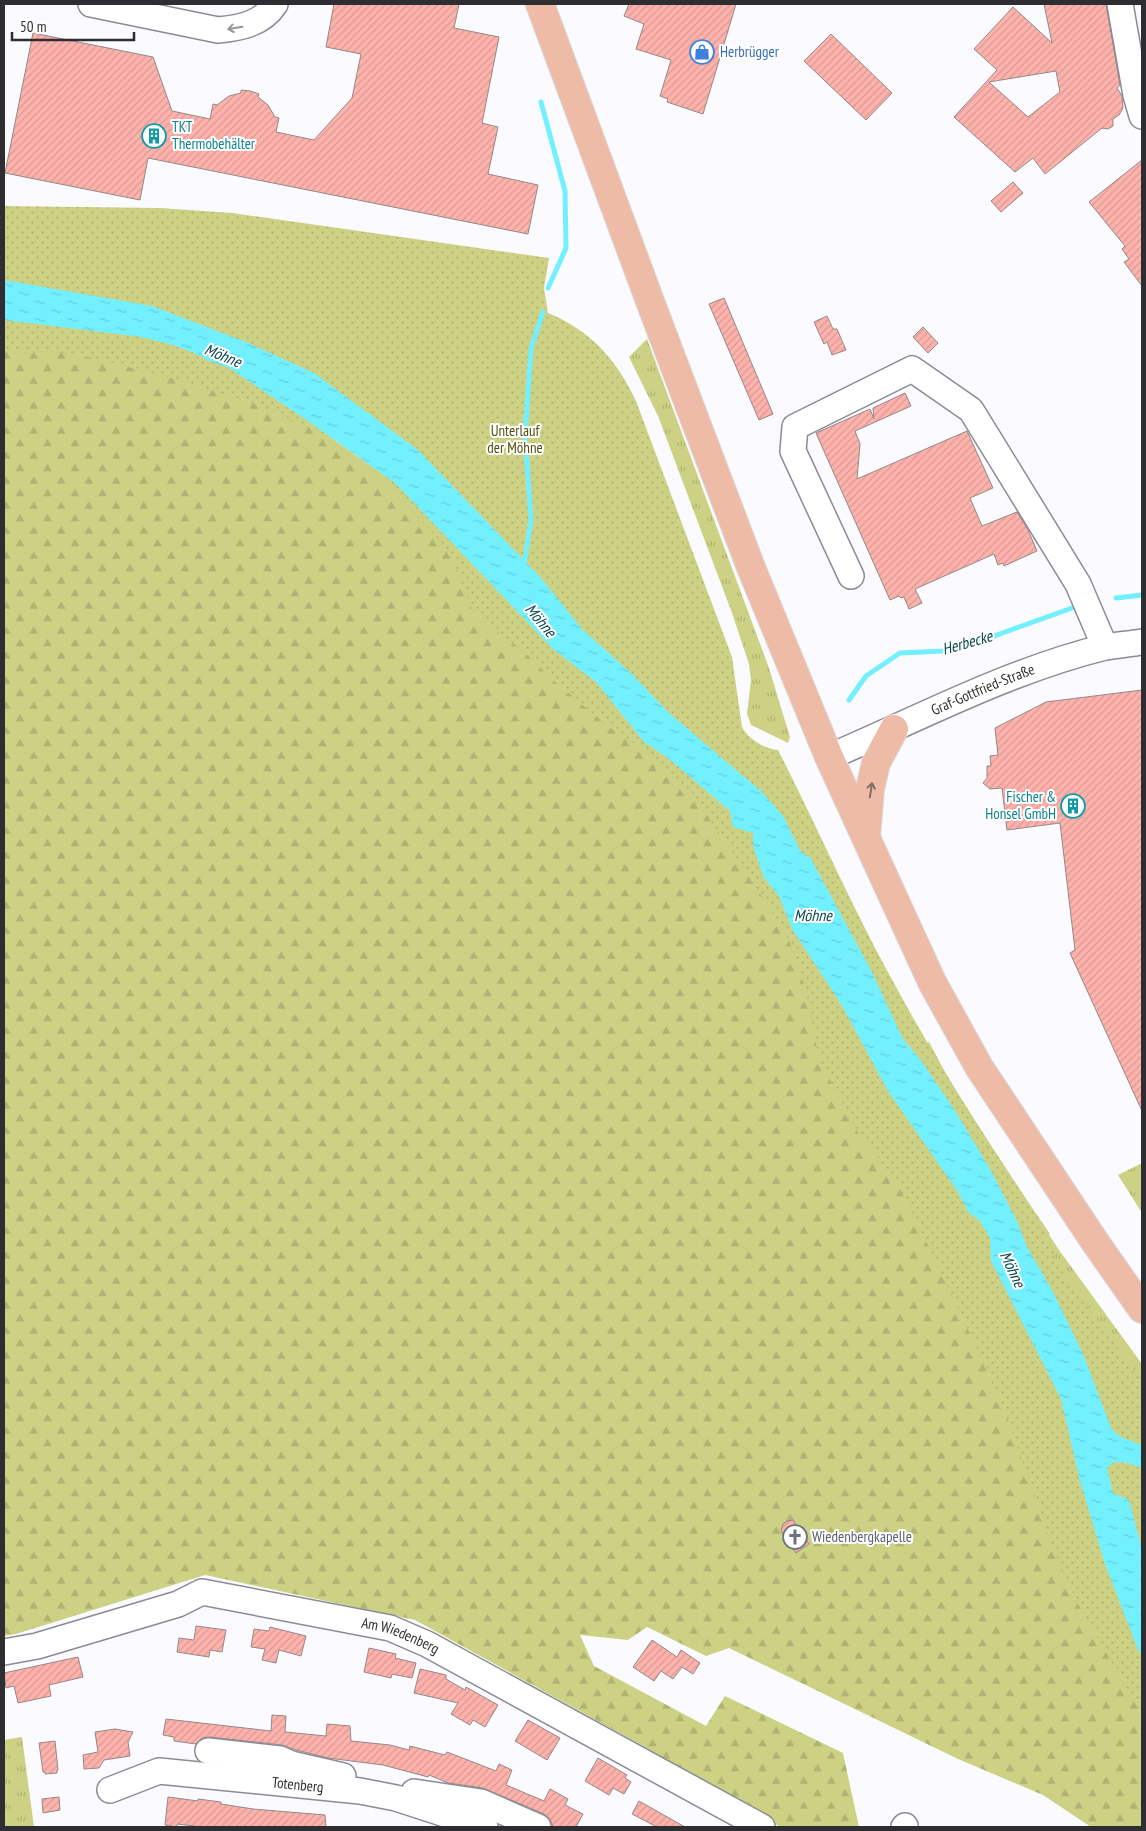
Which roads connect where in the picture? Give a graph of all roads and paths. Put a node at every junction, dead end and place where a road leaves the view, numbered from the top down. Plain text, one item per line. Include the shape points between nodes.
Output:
1 (90, 4) edge
2 (275, 4) edge
3 (540, 4) edge
4 (1120, 4) edge
5 (1142, 116) edge
6 (851, 576) dead end
7 (1142, 642) edge
8 (1106, 647) junction
9 (894, 729) junction
10 (829, 758) junction
11 (866, 839) junction
12 (1142, 1309) edge
13 (4, 1652) edge
14 (208, 1751) dead end
15 (110, 1790) dead end
16 (360, 1791) junction
17 (396, 1798) junction
18 (485, 1827) edge
19 (538, 1827) edge
20 (762, 1827) edge

2 -> 1 street via 256,22 218,30
3 - 10 main road via 750,565
4 - 5 street
6 - 8 street via 793,451 795,427 912,369 971,410 1078,584
7 - 8 street, Graf-Gottfried-Straße
8 - 9 street, Graf-Gottfried-Straße via 1030,670 952,700
9 - 10 street, Graf-Gottfried-Straße
11 -> 9 main road via 876,763
10 - 11 main road
11 - 12 main road via 932,982 979,1066
13 - 20 street, Am Wiedenberg via 37,1646 178,1604 202,1592 390,1628 428,1644
14 - 16 street via 280,1760 344,1776 357,1782
15 - 16 street, Totenberg via 159,1771
16 - 17 street, Totenberg
17 - 18 street, Totenberg
17 - 19 street via 406,1792 418,1792 481,1802

